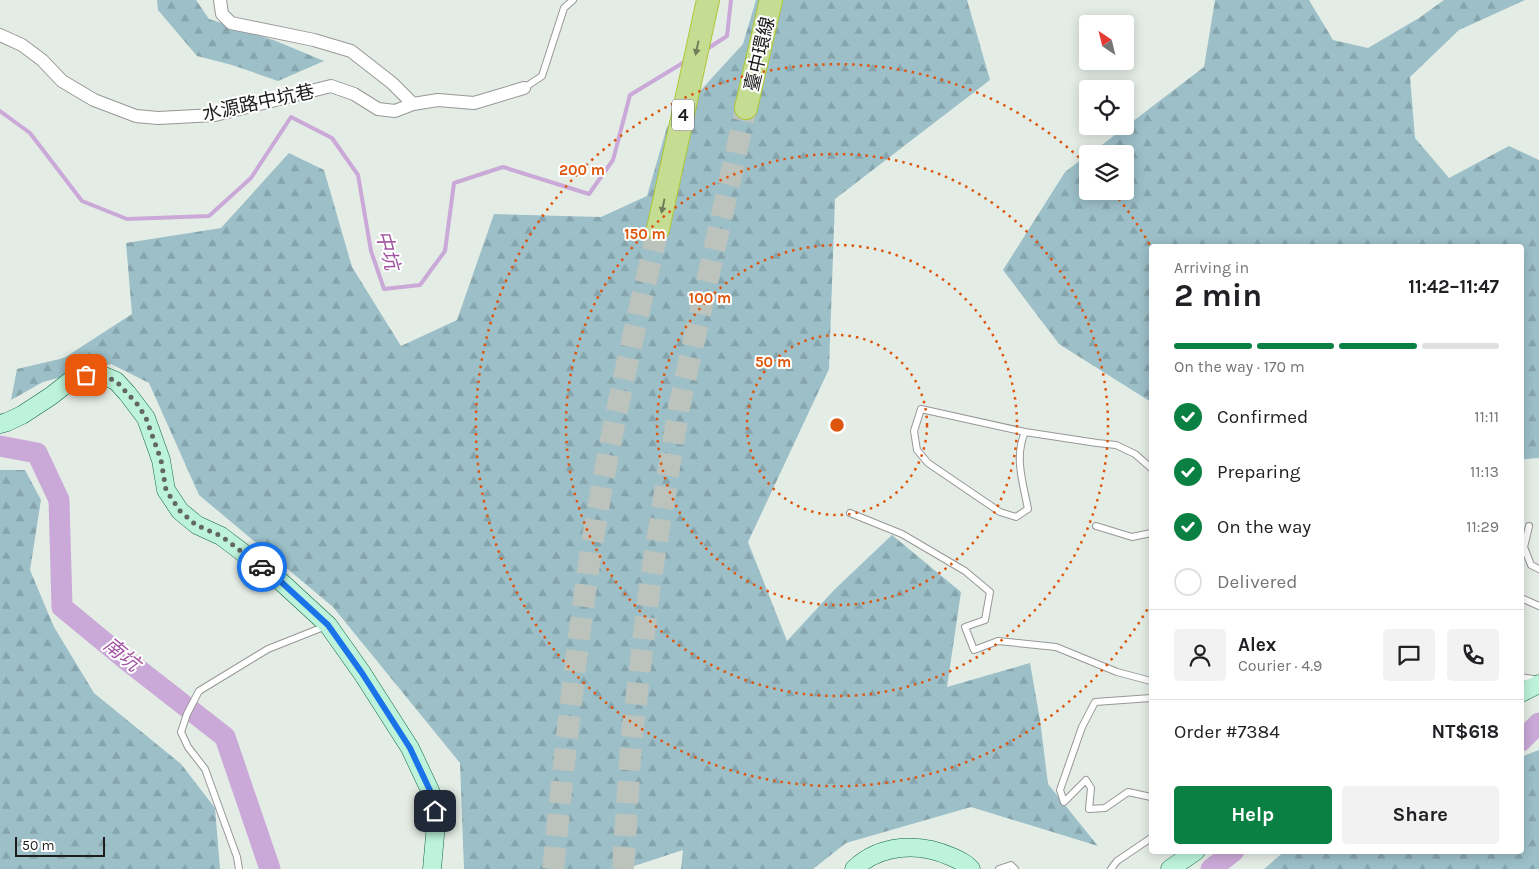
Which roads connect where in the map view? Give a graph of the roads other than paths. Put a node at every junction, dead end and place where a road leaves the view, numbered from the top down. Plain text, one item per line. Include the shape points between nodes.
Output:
1 (220, 0) edge
2 (573, 0) edge
3 (708, 0) edge
4 (771, 0) edge
5 (0, 35) edge
6 (524, 88) joint
7 (413, 104) junction
8 (746, 108) tunnel mouth
9 (658, 229) tunnel mouth
10 (0, 424) edge
11 (1025, 432) junction
12 (1149, 466) edge
13 (850, 512) dead end
14 (1096, 526) dead end
15 (1529, 526) dead end
16 (1149, 533) edge
17 (1539, 569) edge
18 (1524, 599) edge
19 (1539, 606) edge
20 (328, 625) junction
21 (1524, 678) edge
22 (1149, 680) edge
23 (1539, 682) edge
24 (1524, 691) edge
25 (1149, 698) edge
26 (1149, 797) edge
27 (1149, 839) edge
28 (1192, 854) edge
29 (239, 869) edge
30 (432, 869) edge
31 (854, 869) edge
32 (972, 869) edge
33 (999, 869) edge
34 (1015, 869) edge
35 (1111, 869) edge
36 (1170, 869) edge

1 - 7 street via 222,14 231,23 351,51
2 - 6 lane, 水源路中坑巷 via 564,8 542,76
3 -> 9 highway, 4
4 - 8 highway, 臺中環線
5 - 7 street, 水源路中坑巷 via 22,45 62,81 94,100 136,116 215,115 330,86 354,94 378,109 395,111
6 - 7 street, 水源路中坑巷 via 474,103 438,100
10 - 20 street via 22,415 74,378 97,373 116,381 146,418 161,460 166,490 180,511 196,525 221,536 278,579
11 - 11 lane via 921,409 914,431 917,450 928,464 1000,512 1016,517 1028,509 1019,445
11 - 12 lane via 1116,444
13 - 22 lane via 902,534 965,571 990,592 985,620 965,627 974,650 998,641 1056,647 1117,672
14 - 16 lane via 1132,537
15 - 17 lane via 1524,547 1532,565
18 - 19 lane
20 - 29 lane via 268,649 199,691 180,732 205,769
20 - 30 street via 410,748 434,799 436,824
21 - 23 lane
23 - 24 street
25 - 26 lane via 1095,702 1082,727 1060,790 1064,802 1086,780 1091,788 1089,809 1105,808 1128,792
27 - 35 lane via 1117,861
28 - 36 street
31 - 32 street via 864,859 898,847 944,854
33 - 34 lane via 1012,865

